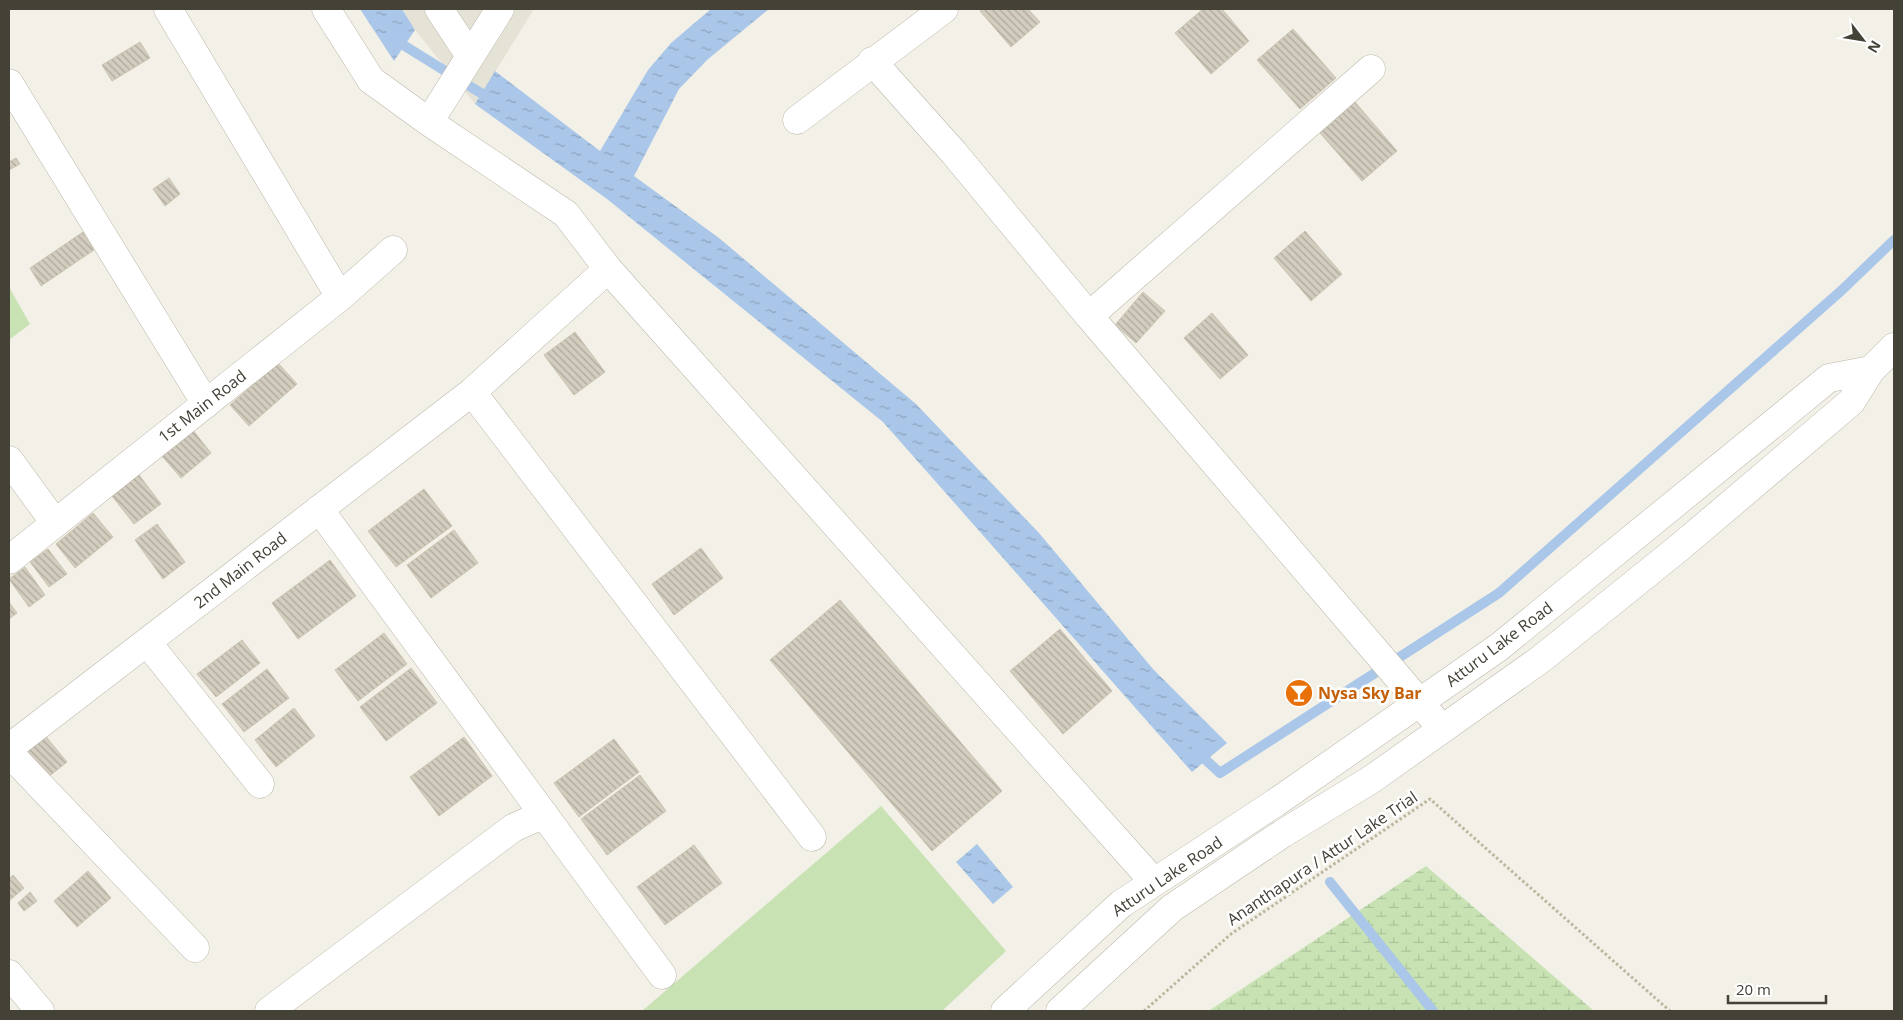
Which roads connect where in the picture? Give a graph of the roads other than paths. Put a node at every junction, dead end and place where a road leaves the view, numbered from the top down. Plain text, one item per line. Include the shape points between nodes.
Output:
1 (168, 9) edge
2 (326, 9) edge
3 (439, 9) edge
4 (500, 9) edge
5 (944, 9) edge
6 (470, 56) junction
7 (872, 61) junction
8 (1371, 69) dead end
9 (9, 83) edge
10 (797, 120) dead end
11 (429, 122) junction
12 (393, 250) dead end
13 (608, 269) junction
14 (340, 297) junction
15 (1089, 316) junction
16 (1894, 347) edge
17 (1871, 370) junction
18 (472, 392) junction
19 (206, 404) junction
20 (9, 460) edge
21 (319, 509) junction
22 (55, 523) junction
23 (9, 560) edge
24 (147, 642) junction
25 (1420, 703) junction
26 (1442, 729) junction
27 (9, 748) edge
28 (9, 753) edge
29 (260, 784) dead end
30 (544, 814) junction
31 (812, 837) dead end
32 (1154, 882) junction
33 (195, 948) dead end
34 (9, 974) edge
35 (662, 975) dead end
36 (40, 1011) edge
37 (268, 1011) edge
38 (1005, 1011) edge
39 (1060, 1011) edge

1 - 14 street
2 - 11 street via 371,80
3 - 6 street
4 - 6 street
5 - 7 street
6 - 11 street
7 - 10 street
7 - 15 street via 954,153
8 - 15 street
9 - 19 street
11 - 13 street via 566,214
12 - 14 street, 1st Main Road
13 - 18 street, 2nd Main Road
13 - 32 street
14 - 19 street, 1st Main Road
15 - 25 street
16 - 17 street, Atturu Lake Road
17 - 25 street, Atturu Lake Road via 1829,378 1499,647
17 - 26 street, Atturu Lake Road via 1851,402 1687,541 1541,659
18 - 21 street, 2nd Main Road
18 - 31 street
19 - 22 street, 1st Main Road
20 - 22 street
21 - 24 street, 2nd Main Road
21 - 30 street
22 - 23 street, 1st Main Road
24 - 27 street, 2nd Main Road
24 - 29 street
25 - 26 street
25 - 32 street, Atturu Lake Road
26 - 39 street, Atturu Lake Road via 1372,779 1282,834 1172,908
28 - 33 street
30 - 35 street
30 - 37 street via 513,828
32 - 38 street, Atturu Lake Road via 1121,904
34 - 36 street

